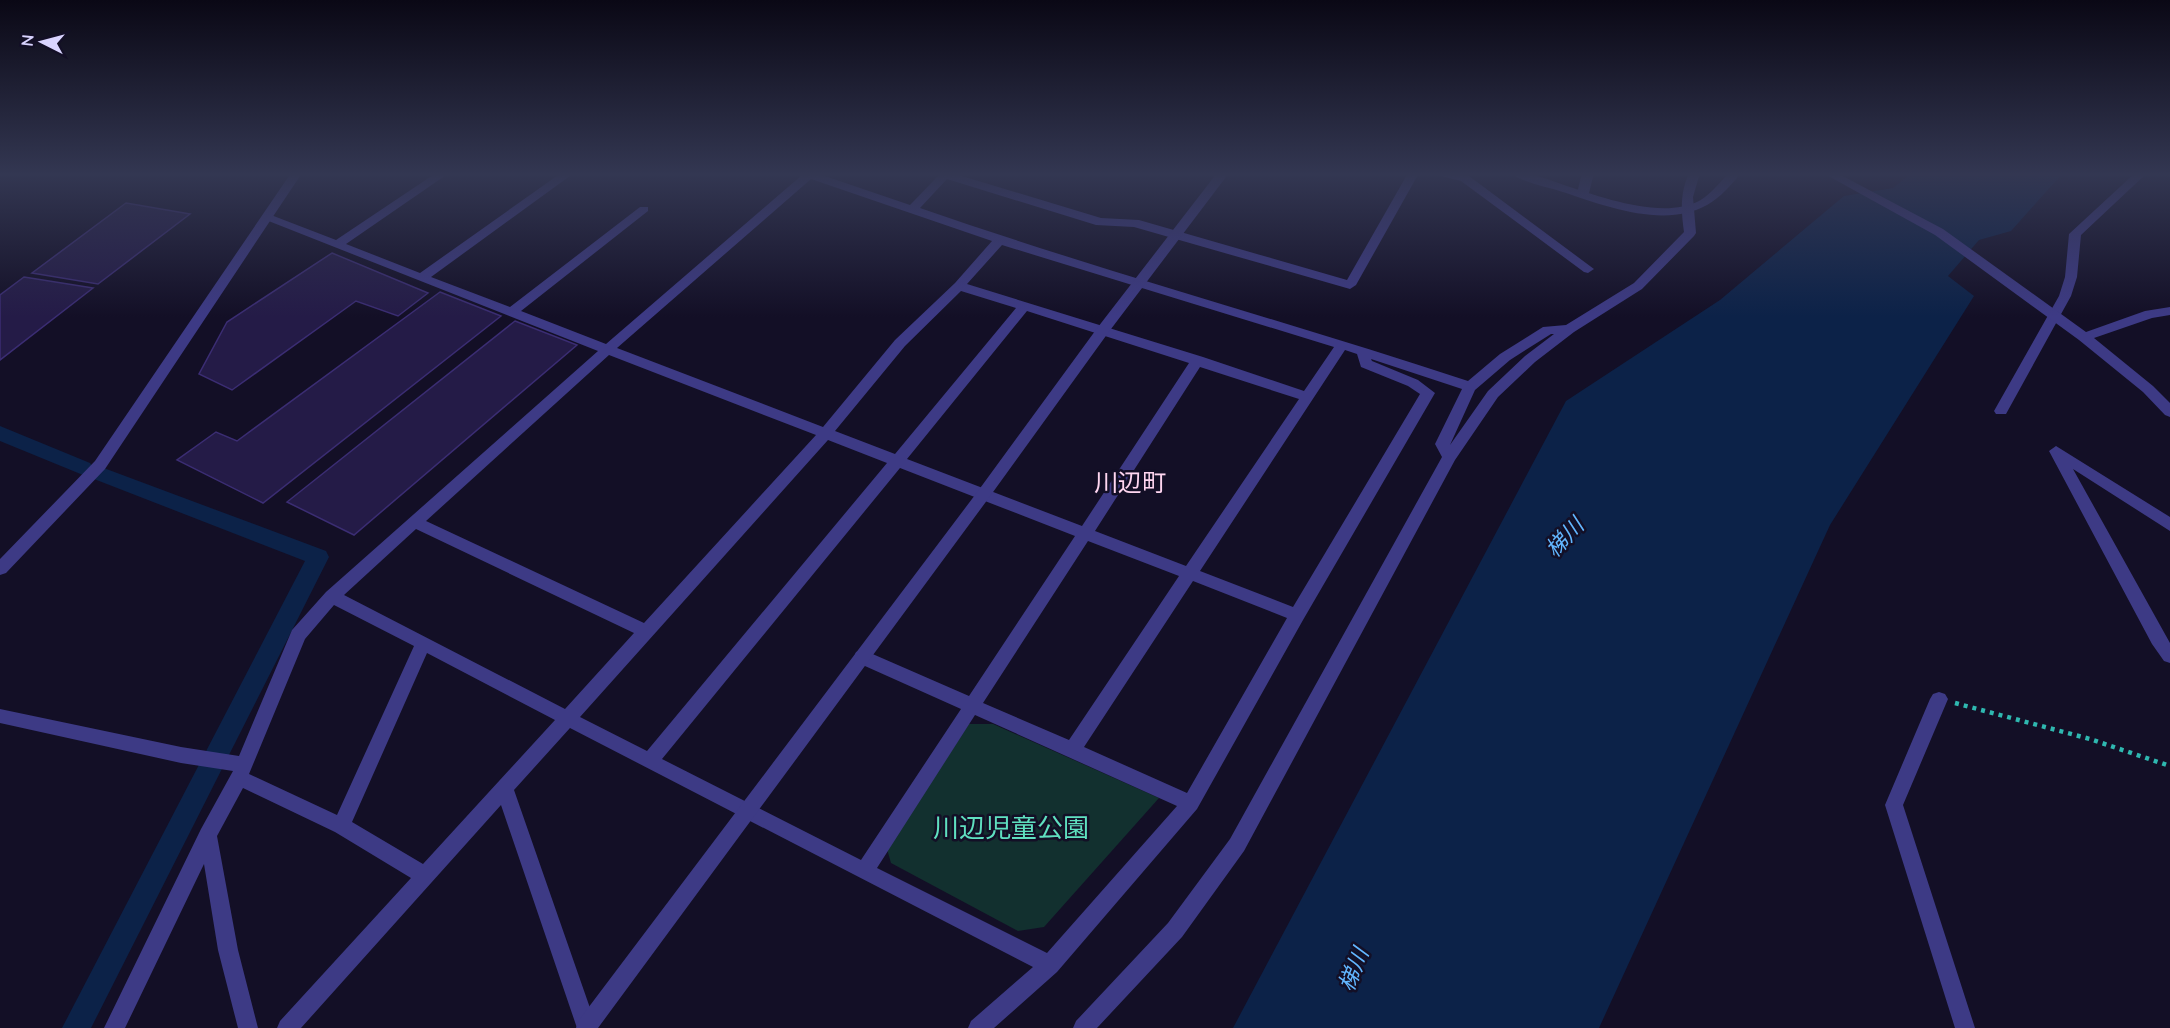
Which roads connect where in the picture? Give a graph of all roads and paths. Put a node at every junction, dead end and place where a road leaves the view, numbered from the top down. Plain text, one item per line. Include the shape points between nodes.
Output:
1 (265, 221) edge
2 (275, 221) edge
3 (372, 221) edge
4 (501, 221) edge
5 (629, 221) edge
6 (753, 221) edge
7 (944, 221) edge
8 (1097, 221) edge
9 (1187, 221) edge
10 (1387, 221) edge
11 (1523, 221) edge
12 (1687, 221) edge
13 (1918, 221) edge
14 (2089, 221) edge
15 (1177, 235) junction
16 (1000, 240) junction
17 (338, 244) junction
18 (1588, 269) dead end
19 (422, 277) junction
20 (1139, 283) junction
21 (959, 286) junction
22 (1024, 307) junction
23 (2170, 311) edge
24 (512, 312) junction
25 (2054, 314) junction
26 (1569, 329) junction
27 (1103, 330) junction
28 (2084, 337) junction
29 (1342, 345) junction
30 (608, 349) junction
31 (1363, 351) junction
32 (1198, 360) junction
33 (1470, 387) junction
34 (1308, 398) junction
35 (2001, 411) dead end
36 (2170, 412) edge
37 (826, 434) junction
38 (1449, 457) junction
39 (898, 462) junction
40 (983, 495) junction
41 (415, 522) junction
42 (2170, 525) edge
43 (1085, 534) junction
44 (0, 569) edge
45 (1191, 574) junction
46 (332, 596) junction
47 (1297, 615) junction
48 (645, 631) junction
49 (423, 644) junction
50 (2170, 656) edge
51 (862, 657) junction
52 (1939, 699) joint
53 (972, 706) junction
54 (0, 716) edge
55 (567, 720) junction
56 (1072, 750) junction
57 (649, 762) junction
58 (2170, 766) edge
59 (239, 769) junction
60 (504, 788) junction
61 (1191, 803) junction
62 (747, 812) junction
63 (342, 826) junction
64 (208, 835) junction
65 (864, 871) junction
66 (426, 876) junction
67 (1050, 965) junction
68 (114, 1028) edge
69 (248, 1028) edge
70 (287, 1028) edge
71 (587, 1028) edge
72 (978, 1028) edge
73 (1083, 1028) edge
74 (1965, 1028) edge

1 - 44 street via 100,465
2 - 17 street
3 - 17 street
4 - 19 street
5 - 24 street
6 - 30 street
7 - 16 street
8 - 15 street via 1135,223
9 - 15 street
10 - 15 street via 1350,285
11 - 18 street
12 - 26 street via 1690,233 1638,286
13 - 25 street
14 - 25 street via 2075,234 2072,277 2065,301
15 - 20 street
16 - 20 street
16 - 21 street
17 - 19 street
19 - 24 street
20 - 27 street
20 - 29 street
21 - 22 street
21 - 37 street via 900,344
22 - 27 street
22 - 39 street
23 - 28 street
24 - 30 street
25 - 28 street
25 - 35 street
26 - 33 street via 1548,330 1505,357
26 - 38 street via 1493,394
27 - 32 street
27 - 40 street
28 - 36 street
29 - 31 street
29 - 34 street
30 - 37 street
30 - 41 street
31 - 33 street
31 - 47 street via 1366,364 1413,382 1428,393
32 - 34 street
32 - 43 street
33 - 38 street via 1442,444
34 - 45 street
37 - 39 street
37 - 48 street
38 - 73 street via 1237,845 1175,930
39 - 40 street
39 - 57 street
40 - 43 street
40 - 51 street
41 - 46 street
41 - 48 street
42 - 50 street via 2056,451
43 - 45 street
43 - 53 street
45 - 47 street
45 - 56 street
46 - 49 street
46 - 59 street via 298,635
47 - 61 street
48 - 55 street
49 - 55 street
49 - 63 street
51 - 53 street
51 - 62 street
52 - 58 path via 2090,739
52 - 74 street via 1894,805
53 - 56 street
53 - 65 street
54 - 59 street
55 - 57 street
55 - 60 street
56 - 61 street
57 - 62 street
59 - 63 street
59 - 64 street
60 - 66 street
60 - 71 street
61 - 67 street
62 - 65 street
62 - 71 street
63 - 66 street
64 - 68 street
64 - 69 street via 228,950
65 - 67 street
66 - 70 street
67 - 72 street

